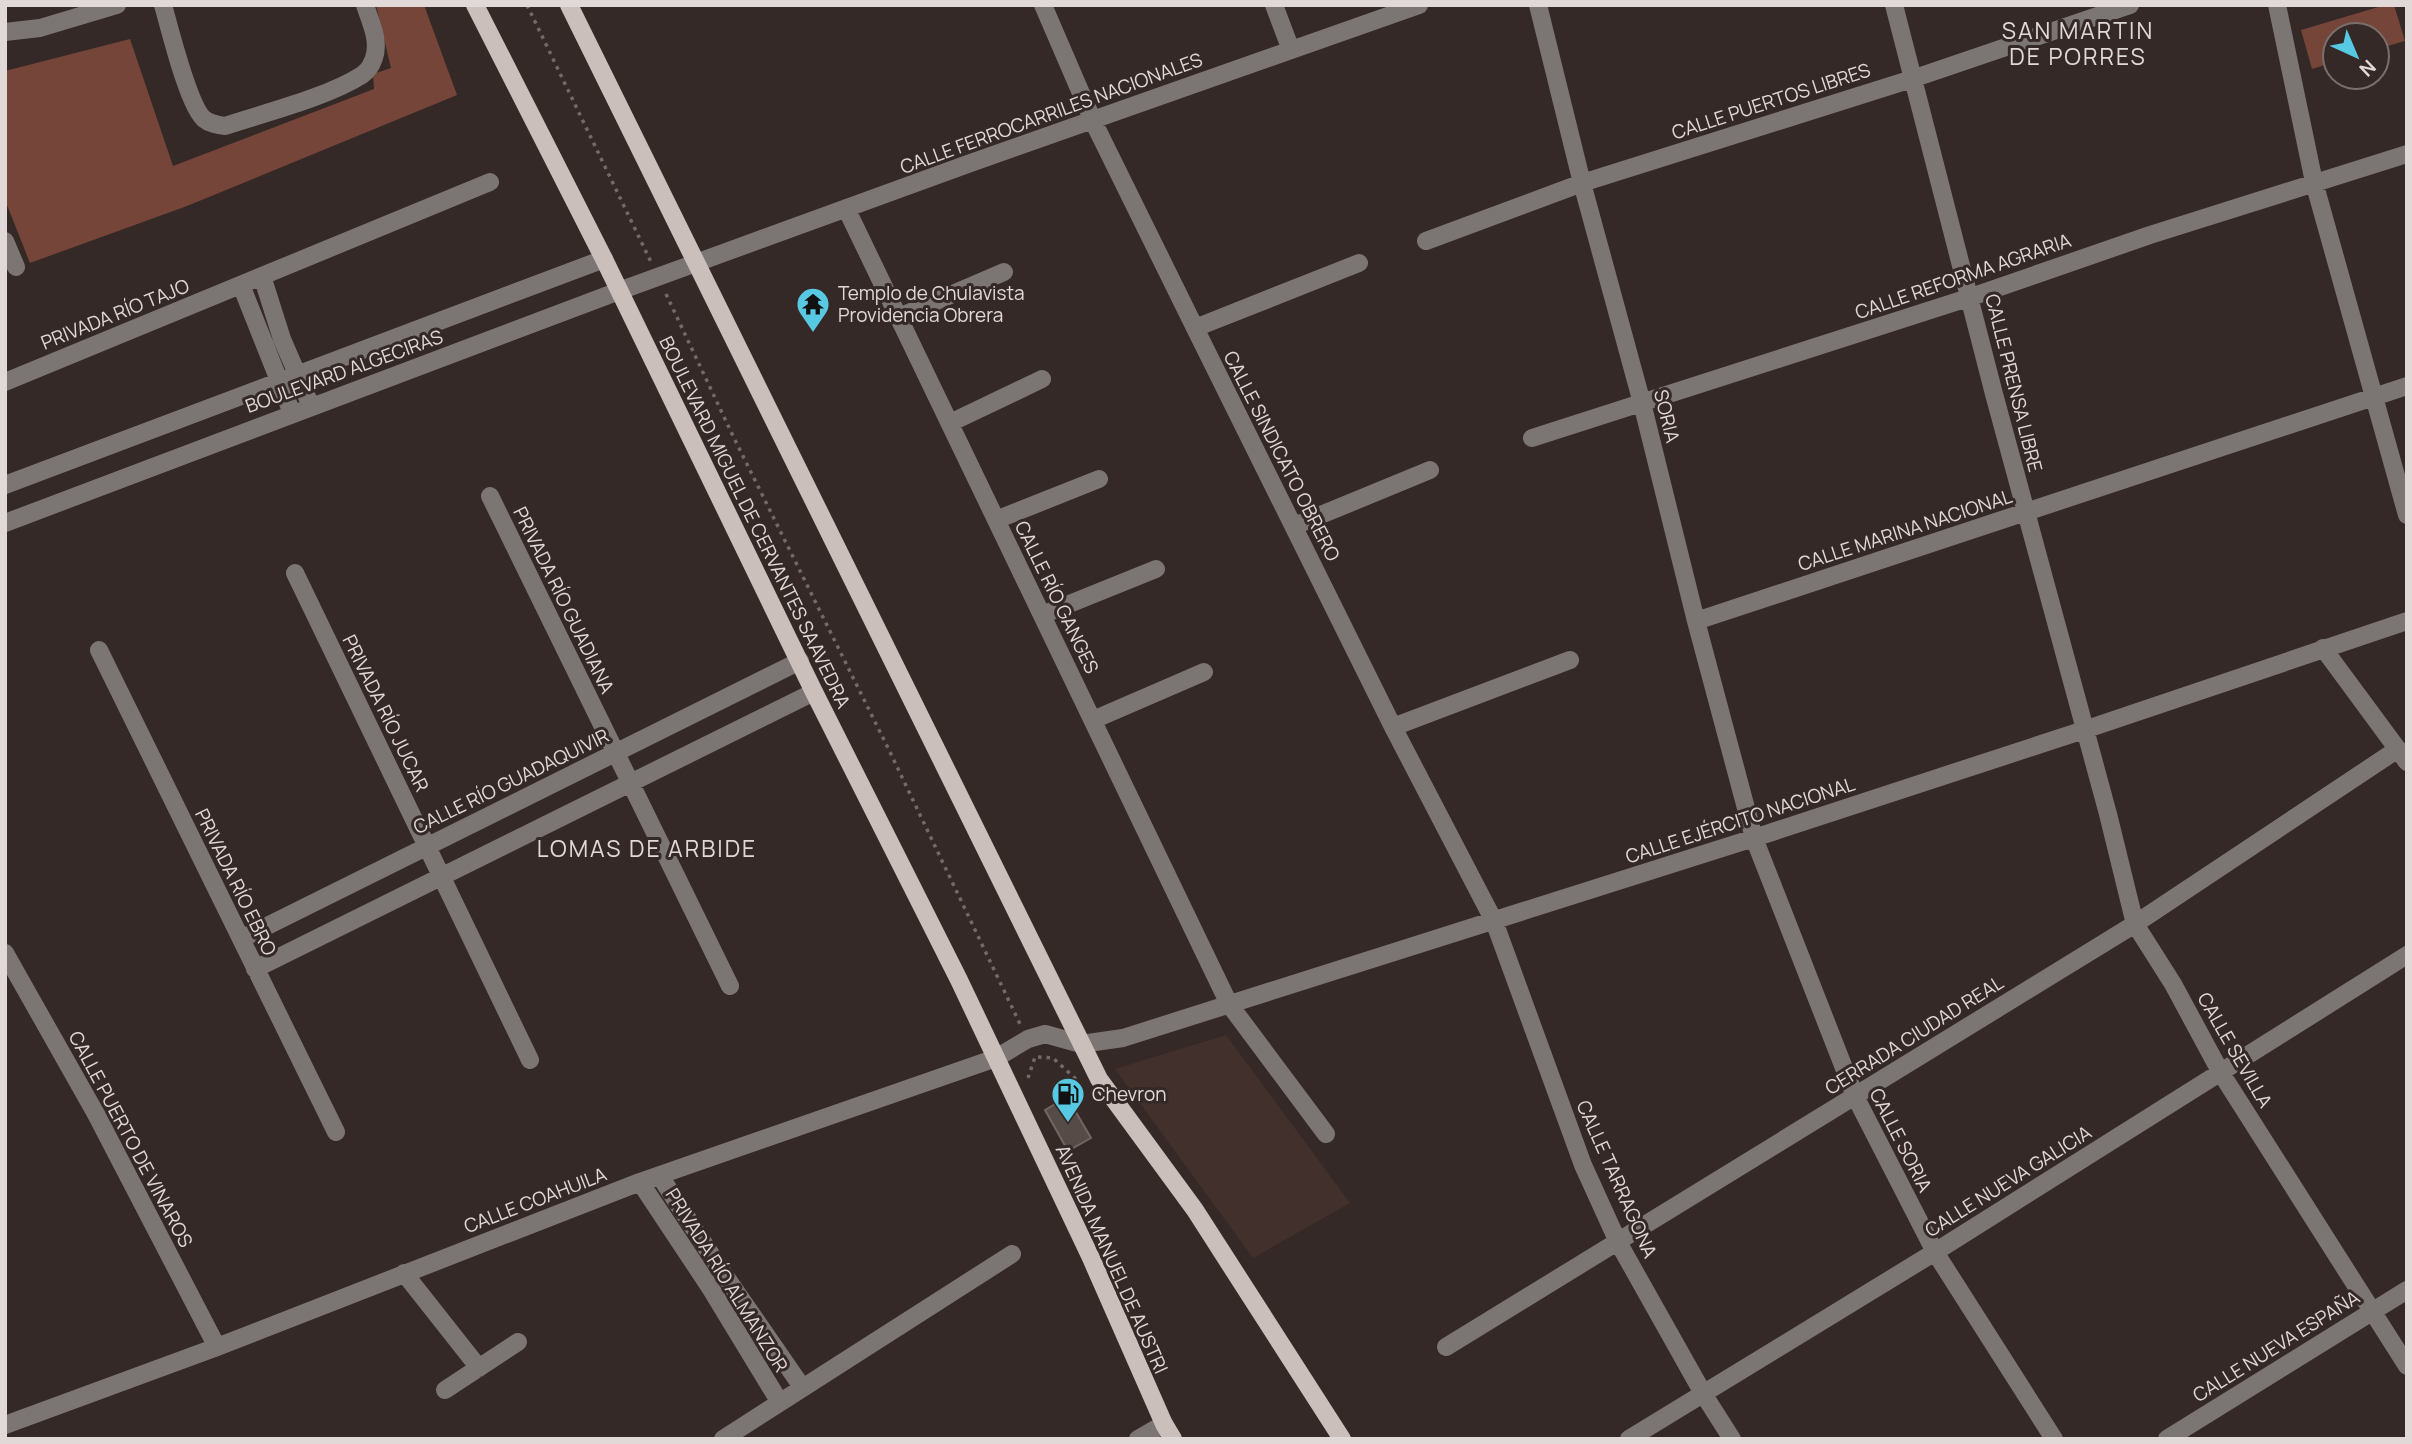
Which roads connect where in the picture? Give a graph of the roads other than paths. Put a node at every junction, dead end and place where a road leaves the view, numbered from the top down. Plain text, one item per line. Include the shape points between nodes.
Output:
1 (117, 5) edge
2 (163, 5) edge
3 (365, 5) edge
4 (475, 5) edge
5 (569, 5) edge
6 (1043, 5) edge
7 (1274, 5) edge
8 (1419, 5) edge
9 (1538, 5) edge
10 (1894, 5) edge
11 (2130, 5) edge
12 (2277, 5) edge
13 (5, 32) edge
14 (1291, 50) junction
15 (1912, 79) junction
16 (1093, 121) junction
17 (2407, 154) edge
18 (2314, 182) junction
19 (490, 183) dead end
20 (1582, 183) junction
21 (846, 208) junction
22 (1426, 240) dead end
23 (5, 241) edge
24 (604, 259) junction
25 (698, 262) junction
26 (1359, 263) dead end
27 (16, 267) dead end
28 (1004, 272) dead end
29 (262, 276) junction
30 (241, 285) junction
31 (619, 290) junction
32 (1971, 298) junction
33 (899, 317) junction
34 (1195, 328) junction
35 (296, 374) junction
36 (1042, 379) dead end
37 (5, 382) edge
38 (279, 382) junction
39 (2407, 386) edge
40 (2374, 397) junction
41 (1642, 403) junction
42 (311, 406) junction
43 (292, 413) junction
44 (950, 423) junction
45 (1532, 438) dead end
46 (1430, 470) dead end
47 (1099, 479) dead end
48 (5, 485) edge
49 (490, 496) dead end
50 (2025, 513) junction
51 (2407, 515) edge
52 (996, 520) junction
53 (5, 523) edge
54 (1294, 526) junction
55 (1156, 569) dead end
56 (295, 573) dead end
57 (1042, 615) junction
58 (1696, 621) junction
59 (2407, 621) edge
60 (2323, 648) junction
61 (99, 649) dead end
62 (1570, 660) dead end
63 (800, 661) junction
64 (1205, 672) dead end
65 (814, 692) junction
66 (1093, 720) junction
67 (1393, 727) junction
68 (2084, 730) junction
69 (616, 753) junction
70 (2402, 755) edge
71 (630, 783) junction
72 (1754, 838) junction
73 (428, 846) junction
74 (442, 876) junction
75 (1494, 921) junction
76 (2135, 924) junction
77 (241, 939) junction
78 (5, 953) edge
79 (2407, 955) edge
80 (255, 968) junction
81 (730, 986) dead end
82 (1229, 1004) junction
83 (1081, 1044) junction
84 (996, 1058) junction
85 (530, 1060) dead end
86 (2221, 1073) junction
87 (1855, 1096) junction
88 (335, 1132) dead end
89 (1326, 1134) dead end
90 (660, 1176) junction
91 (640, 1182) junction
92 (1618, 1242) junction
93 (1935, 1252) junction
94 (1012, 1254) dead end
95 (404, 1273) junction
96 (2407, 1290) edge
97 (2372, 1312) junction
98 (518, 1342) dead end
99 (216, 1347) junction
100 (1446, 1347) dead end
101 (2407, 1366) edge
102 (479, 1368) junction
103 (802, 1387) junction
104 (445, 1390) dead end
105 (1704, 1395) junction
106 (779, 1401) junction
107 (5, 1425) edge
108 (1168, 1431) edge
109 (723, 1439) edge
110 (1138, 1439) edge
111 (1342, 1439) edge
112 (1629, 1439) edge
113 (1731, 1439) edge
114 (2054, 1439) edge
115 (2167, 1439) edge

1 - 13 street via 40,28
2 - 3 street via 193,102 204,119 225,126 364,73 376,50
4 - 24 main road, BOULEVARD MIGUEL DE CERVANTES SAAVEDRA
5 - 25 main road
6 - 16 street, CALLE SINDICATO OBRERO
7 - 14 street
8 - 14 street, CALLE FERROCARRILES NACIONALES
9 - 20 street, SORIA
10 - 15 street, CALLE PRENSA LIBRE
11 - 15 street, CALLE PUERTOS LIBRES
12 - 18 street
14 - 16 street, CALLE FERROCARRILES NACIONALES
15 - 20 street, CALLE PUERTOS LIBRES
15 - 32 street, CALLE PRENSA LIBRE
16 - 21 street, CALLE FERROCARRILES NACIONALES
16 - 34 street, CALLE SINDICATO OBRERO
17 - 18 street, CALLE REFORMA AGRARIA
18 - 32 street, CALLE REFORMA AGRARIA
18 - 40 street
19 - 29 street, PRIVADA RÍO TAJO
20 - 22 street, CALLE PUERTOS LIBRES
20 - 41 street, SORIA
21 - 25 street, CALLE FERROCARRILES NACIONALES
21 - 33 street, CALLE RÍO GANGES
23 - 27 street
24 - 31 main road, BOULEVARD MIGUEL DE CERVANTES SAAVEDRA
24 - 35 street, BOULEVARD ALGECIRAS
25 - 31 street, BOULEVARD ALGECIRAS
25 - 83 main road
26 - 34 street
28 - 33 street
29 - 30 street, PRIVADA RÍO TAJO
29 - 35 street
30 - 37 street, PRIVADA RÍO TAJO
30 - 38 street
31 - 42 street, BOULEVARD ALGECIRAS
31 - 63 main road, BOULEVARD MIGUEL DE CERVANTES SAAVEDRA
32 - 41 street, CALLE REFORMA AGRARIA
32 - 50 street, CALLE PRENSA LIBRE
33 - 44 street, CALLE RÍO GANGES
34 - 54 street, CALLE SINDICATO OBRERO
35 - 38 street, BOULEVARD ALGECIRAS
35 - 42 street
36 - 44 street
38 - 43 street
38 - 48 street, BOULEVARD ALGECIRAS
39 - 40 street, CALLE MARINA NACIONAL
40 - 50 street, CALLE MARINA NACIONAL
40 - 51 street
41 - 45 street, CALLE REFORMA AGRARIA
41 - 58 street, SORIA
42 - 43 street, BOULEVARD ALGECIRAS
43 - 53 street, BOULEVARD ALGECIRAS
44 - 52 street, CALLE RÍO GANGES
46 - 54 street
47 - 52 street
49 - 69 street, PRIVADA RÍO GUADIANA
50 - 58 street, CALLE MARINA NACIONAL
50 - 68 street, CALLE PRENSA LIBRE
52 - 57 street, CALLE RÍO GANGES
54 - 67 street, CALLE SINDICATO OBRERO
55 - 57 street
56 - 73 street, PRIVADA RÍO JUCAR
57 - 66 street, CALLE RÍO GANGES
58 - 72 street, SORIA
59 - 60 street, CALLE EJÉRCITO NACIONAL
60 - 68 street, CALLE EJÉRCITO NACIONAL
60 - 70 street
61 - 77 street, PRIVADA RÍO EBRO
62 - 67 street
63 - 65 main road, BOULEVARD MIGUEL DE CERVANTES SAAVEDRA
63 - 69 street, CALLE RÍO GUADAQUIVIR
64 - 66 street
65 - 71 street
65 - 84 main road, BOULEVARD MIGUEL DE CERVANTES SAAVEDRA
66 - 82 street, CALLE RÍO GANGES
67 - 75 street, CALLE SINDICATO OBRERO
68 - 72 street, CALLE EJÉRCITO NACIONAL
68 - 76 street, CALLE SEVILLA
69 - 71 street, PRIVADA RÍO GUADIANA
69 - 73 street, CALLE RÍO GUADAQUIVIR
70 - 76 street, CERRADA CIUDAD REAL
71 - 74 street
71 - 81 street, PRIVADA RÍO GUADIANA
72 - 75 street, CALLE EJÉRCITO NACIONAL
72 - 87 street, CALLE SORIA
73 - 74 street, PRIVADA RÍO JUCAR
73 - 77 street, CALLE RÍO GUADAQUIVIR
74 - 80 street
74 - 85 street, PRIVADA RÍO JUCAR
75 - 82 street, CALLE EJÉRCITO NACIONAL
75 - 92 street, CALLE TARRAGONA via 1583,1165
76 - 86 street, CALLE SEVILLA
76 - 87 street, CERRADA CIUDAD REAL
77 - 80 street, PRIVADA RÍO EBRO
78 - 99 street, CALLE PUERTO DE VINAROS via 96,1114
79 - 86 street, CALLE NUEVA GALICIA
80 - 88 street, PRIVADA RÍO EBRO
82 - 83 street, CALLE EJÉRCITO NACIONAL via 1123,1038
82 - 89 street, CALLE RÍO GANGES
83 - 84 street, CALLE COAHUILA via 1045,1034
83 - 111 main road via 1099,1079 1195,1210
84 - 90 street, CALLE COAHUILA
84 - 108 main road, AVENIDA MANUEL DE AUSTRI
86 - 93 street, CALLE NUEVA GALICIA
86 - 97 street, CALLE SEVILLA
87 - 92 street, CERRADA CIUDAD REAL
87 - 93 street, CALLE SORIA
90 - 91 street, CALLE COAHUILA
90 - 103 street, PRIVADA RÍO ALMANZOR
91 - 95 street, CALLE COAHUILA
91 - 106 street, PRIVADA RÍO ALMANZOR
92 - 100 street, CERRADA CIUDAD REAL
92 - 105 street, CALLE TARRAGONA
93 - 105 street, CALLE NUEVA GALICIA
93 - 114 street, CALLE SORIA
94 - 103 street, PRIVADA RÍO ALMANZOR
95 - 99 street, CALLE COAHUILA
95 - 102 street
96 - 97 street, CALLE NUEVA ESPAÑA
97 - 101 street, CALLE SEVILLA
97 - 115 street, CALLE NUEVA ESPAÑA
98 - 102 street
99 - 107 street, CALLE COAHUILA
102 - 104 street
103 - 106 street, PRIVADA RÍO ALMANZOR
105 - 112 street, CALLE NUEVA GALICIA
105 - 113 street, CALLE TARRAGONA
106 - 109 street, PRIVADA RÍO ALMANZOR
108 - 110 street

